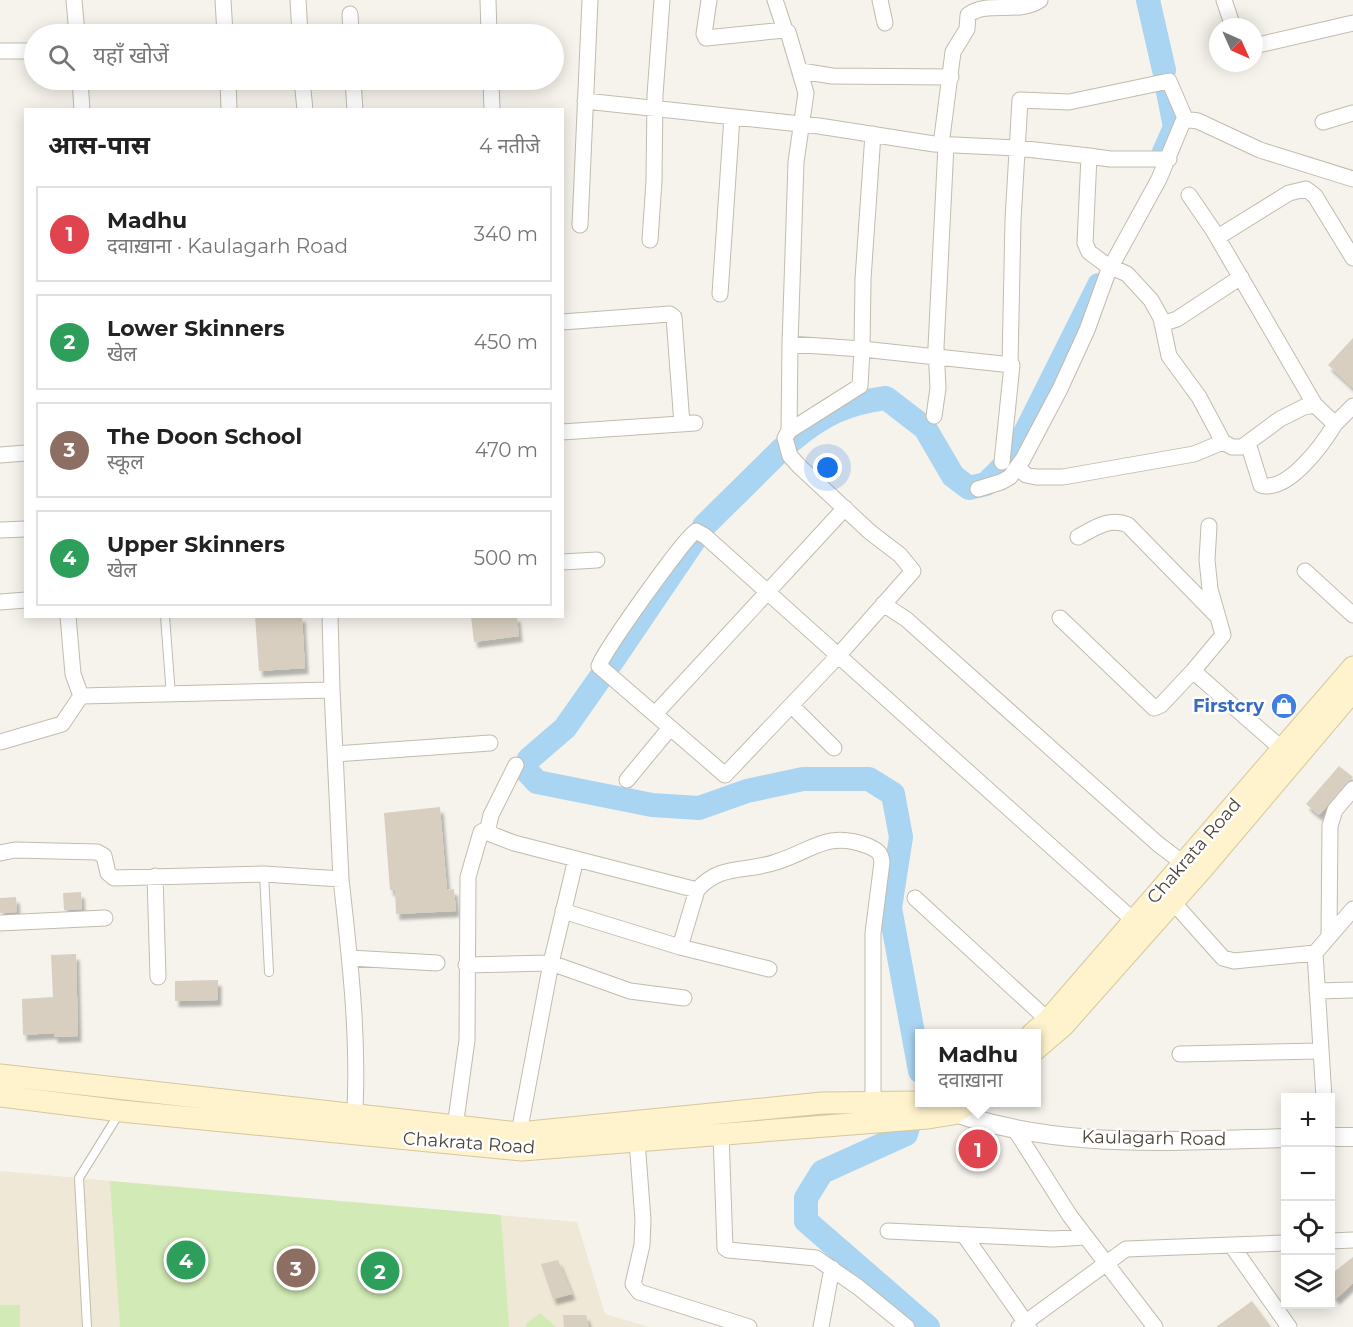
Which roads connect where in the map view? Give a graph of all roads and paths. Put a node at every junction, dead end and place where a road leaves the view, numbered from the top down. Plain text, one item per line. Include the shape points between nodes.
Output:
1 (74, 0) edge
2 (224, 0) edge
3 (298, 0) edge
4 (488, 0) edge
5 (590, 0) edge
6 (662, 0) edge
7 (709, 0) edge
8 (775, 0) edge
9 (880, 0) edge
10 (1040, 0) edge
11 (1224, 0) edge
12 (972, 5) edge
13 (350, 14) dead end
14 (1230, 18) edge
15 (885, 23) dead end
16 (1353, 23) edge
17 (76, 24) edge
18 (225, 24) edge
19 (299, 24) edge
20 (350, 24) edge
21 (489, 24) edge
22 (785, 30) junction
23 (1263, 44) edge
24 (0, 51) edge
25 (24, 51) edge
26 (801, 71) junction
27 (951, 77) junction
28 (81, 90) edge
29 (228, 90) edge
30 (303, 90) edge
31 (354, 90) edge
32 (491, 90) edge
33 (585, 101) junction
34 (82, 108) edge
35 (229, 108) edge
36 (304, 108) edge
37 (355, 108) edge
38 (492, 108) edge
39 (655, 108) junction
40 (1353, 113) edge
41 (732, 117) junction
42 (1185, 118) junction
43 (1323, 122) dead end
44 (802, 124) junction
45 (873, 134) junction
46 (944, 145) junction
47 (1017, 148) junction
48 (1089, 156) junction
49 (1169, 159) junction
50 (1353, 179) edge
51 (1189, 195) dead end
52 (580, 225) dead end
53 (1218, 237) junction
54 (650, 240) dead end
55 (1353, 258) edge
56 (1112, 266) junction
57 (1241, 277) junction
58 (720, 294) dead end
59 (564, 322) edge
60 (1162, 324) junction
61 (790, 344) junction
62 (862, 349) junction
63 (936, 357) junction
64 (1010, 364) junction
65 (1315, 405) junction
66 (1353, 406) edge
67 (934, 416) dead end
68 (1335, 424) junction
69 (789, 431) junction
70 (564, 432) edge
71 (1223, 442) junction
72 (1248, 443) junction
73 (24, 453) edge
74 (0, 455) edge
75 (1002, 462) dead end
76 (1018, 467) junction
77 (978, 489) dead end
78 (845, 508) junction
79 (1209, 526) dead end
80 (24, 529) edge
81 (0, 530) edge
82 (1078, 537) dead end
83 (597, 560) dead end
84 (564, 562) edge
85 (1305, 571) dead end
86 (766, 592) junction
87 (24, 600) edge
88 (0, 602) edge
89 (883, 604) junction
90 (1353, 615) edge
91 (1218, 617) junction
92 (68, 618) edge
93 (165, 618) edge
94 (330, 618) edge
95 (1060, 618) dead end
96 (837, 657) junction
97 (1353, 667) edge
98 (1193, 671) junction
99 (332, 690) junction
100 (1353, 691) edge
101 (81, 696) junction
102 (171, 696) junction
103 (792, 706) junction
104 (655, 714) junction
105 (670, 728) junction
106 (0, 742) edge
107 (490, 743) dead end
108 (834, 748) dead end
109 (1282, 749) junction
110 (335, 754) junction
111 (516, 765) dead end
112 (627, 780) dead end
113 (1353, 789) edge
114 (487, 833) junction
115 (0, 853) edge
116 (576, 859) junction
117 (1184, 863) junction
118 (264, 874) junction
119 (155, 876) junction
120 (341, 879) junction
121 (697, 890) junction
122 (915, 898) dead end
123 (1173, 902) junction
124 (1353, 909) edge
125 (563, 911) junction
126 (105, 918) dead end
127 (0, 923) edge
128 (1140, 926) junction
129 (1329, 937) junction
130 (680, 947) junction
131 (1315, 953) junction
132 (350, 958) junction
133 (437, 963) dead end
134 (551, 963) junction
135 (466, 965) junction
136 (769, 969) dead end
137 (269, 972) dead end
138 (158, 977) dead end
139 (1353, 990) edge
140 (1317, 991) junction
141 (684, 998) dead end
142 (1040, 1027) edge
143 (1041, 1045) edge
144 (1321, 1051) junction
145 (1180, 1054) dead end
146 (0, 1075) edge
147 (1324, 1093) edge
148 (0, 1096) edge
149 (915, 1103) edge
150 (962, 1108) edge
151 (121, 1111) junction
152 (873, 1112) junction
153 (354, 1125) junction
154 (455, 1127) junction
155 (1014, 1128) junction
156 (519, 1133) junction
157 (721, 1134) junction
158 (1335, 1137) edge
159 (1353, 1137) edge
160 (1281, 1138) edge
161 (637, 1141) junction
162 (888, 1231) dead end
163 (964, 1235) junction
164 (1085, 1237) junction
165 (1335, 1241) edge
166 (1352, 1241) edge
167 (1281, 1243) edge
168 (1232, 1246) junction
169 (1105, 1265) junction
170 (832, 1268) junction
171 (1024, 1325) edge
172 (87, 1327) edge
173 (749, 1327) edge
174 (822, 1327) edge
175 (907, 1327) edge
176 (1155, 1327) edge
177 (1289, 1327) edge

1 - 17 street
2 - 18 street
3 - 19 street
4 - 21 street
5 - 33 street
6 - 39 street
7 - 22 street via 706,38
8 - 22 street
9 - 15 street
10 - 12 street via 1023,8
11 - 14 street
12 - 27 street via 967,29 953,52
13 - 20 street
16 - 23 street
22 - 26 street
24 - 25 street
26 - 27 street via 832,76
26 - 44 street via 806,93
27 - 46 street
28 - 34 street
29 - 35 street
30 - 36 street
31 - 37 street
32 - 38 street
33 - 39 street
33 - 52 street
39 - 41 street
39 - 54 street
40 - 43 street
41 - 44 street
41 - 58 street
42 - 47 street via 1169,81 1069,102 1023,99 1018,105
42 - 49 street
42 - 50 street via 1260,150
44 - 45 street
44 - 61 street via 796,162
45 - 46 street
45 - 62 street
46 - 47 street
46 - 63 street
47 - 48 street
47 - 64 street
48 - 49 street
48 - 56 street via 1085,243 1089,252
49 - 56 street
51 - 53 street
53 - 55 street via 1289,194 1306,189 1315,196
53 - 57 street
56 - 60 street via 1137,283 1151,300
56 - 76 street via 1088,330
57 - 60 street via 1177,319
57 - 65 street
59 - 70 street via 669,314 674,317 688,424
60 - 71 street via 1173,365 1199,397
61 - 62 street
61 - 69 street
62 - 63 street
62 - 69 street via 858,389
63 - 64 street
63 - 67 street via 938,388
64 - 75 street
65 - 68 street
65 - 72 street via 1280,419
66 - 68 street
68 - 72 street via 1308,460 1273,486 1261,485
69 - 78 street via 785,438 790,456
71 - 72 street via 1232,447
71 - 76 street via 1194,454 1063,477 1026,475
73 - 74 street
76 - 77 street via 1001,482
78 - 86 street
78 - 89 street via 913,569
79 - 91 street via 1207,560
80 - 81 street
82 - 91 street via 1104,524 1118,521 1128,525
83 - 84 street
85 - 90 street
86 - 96 street
86 - 104 street
86 - 104 street via 705,536 696,531 690,534 599,666
87 - 88 street
89 - 96 street
89 - 117 street via 914,626
91 - 98 street via 1222,635
92 - 101 street via 73,674
93 - 102 lane
94 - 99 street
95 - 98 street via 1154,708
96 - 103 street
96 - 128 street
97 - 109 main road, Chakrata Road
98 - 109 street
99 - 102 street
99 - 110 street
100 - 123 main road, Chakrata Road
101 - 102 street
101 - 106 street via 58,726
103 - 105 street via 725,775
103 - 108 street
104 - 105 street
105 - 112 street
107 - 110 street
109 - 117 main road, Chakrata Road
110 - 120 street
111 - 114 street via 491,815
113 - 129 street via 1335,810 1330,825
114 - 116 street
114 - 135 street via 481,832 469,869
115 - 119 street via 97,852 104,856 110,876
116 - 121 street
116 - 125 street
117 - 128 main road, Chakrata Road
118 - 119 street
118 - 120 street
118 - 137 lane
119 - 138 street
120 - 132 street
121 - 130 street
121 - 152 street via 710,876 722,871 751,870 820,843 856,842 881,855 873,933
122 - 142 street
123 - 128 main road, Chakrata Road
123 - 131 street via 1223,958 1234,961
124 - 129 street
125 - 130 street
125 - 134 street
126 - 127 street
128 - 142 main road, Chakrata Road
128 - 143 main road, Chakrata Road via 1063,1026
129 - 131 street
130 - 136 street
131 - 140 street
132 - 133 street
132 - 153 street via 356,1076
134 - 135 street
134 - 141 street via 630,991
134 - 156 street
135 - 154 street via 466,1040
139 - 140 street
140 - 144 street
144 - 145 street
144 - 147 street
146 - 153 main road, Chakrata Road
148 - 151 main road, Chakrata Road
149 - 152 main road, Chakrata Road
150 - 152 main road, Chakrata Road via 928,1118
150 - 155 street, Kaulagarh Road
151 - 153 main road, Chakrata Road
151 - 172 lane via 79,1178
152 - 156 main road, Chakrata Road via 822,1103
152 - 157 main road, Chakrata Road
153 - 154 main road, Chakrata Road
153 - 161 main road, Chakrata Road via 522,1150
154 - 156 main road, Chakrata Road
155 - 160 street, Kaulagarh Road via 1096,1141
155 - 164 street
157 - 161 main road, Chakrata Road
157 - 170 street via 725,1248 805,1256
158 - 159 street
161 - 173 street via 644,1220 635,1288
162 - 163 street
163 - 164 street
163 - 171 street
164 - 169 street
165 - 166 street
167 - 168 street
168 - 169 street via 1126,1249
168 - 177 street
169 - 171 street
169 - 176 street
170 - 174 street
170 - 175 street

